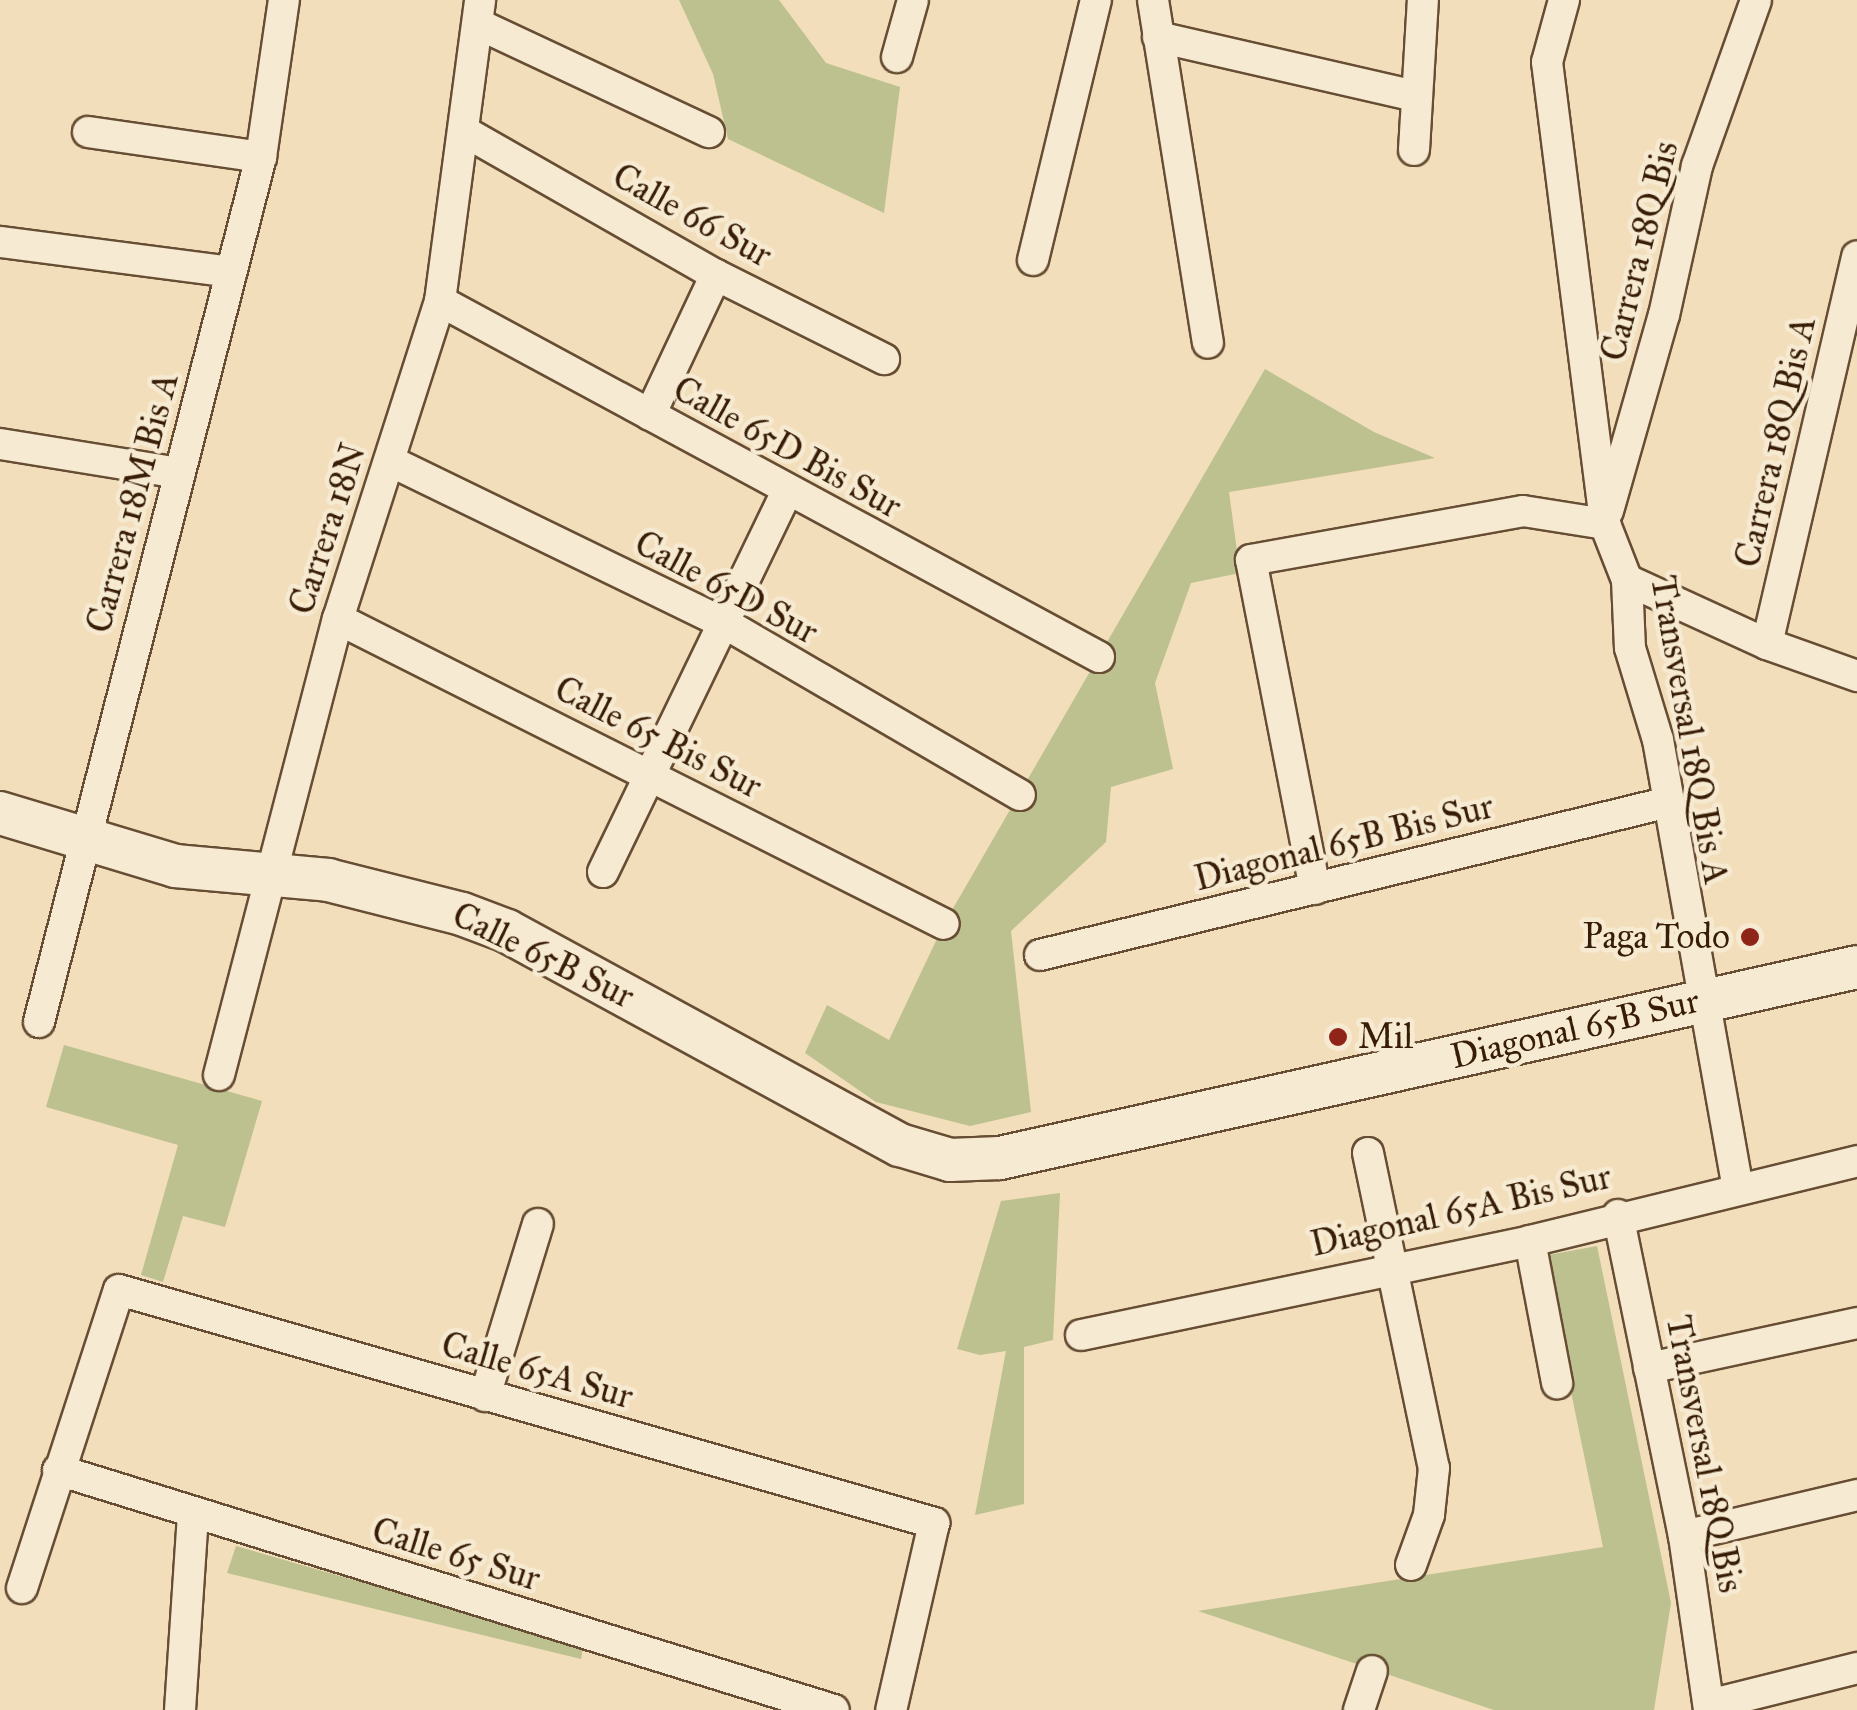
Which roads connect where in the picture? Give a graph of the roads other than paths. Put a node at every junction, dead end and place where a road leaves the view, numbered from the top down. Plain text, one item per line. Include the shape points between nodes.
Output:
1 (284, 0) edge
2 (913, 0) edge
3 (1096, 0) edge
4 (1153, 0) edge
5 (1423, 0) edge
6 (1564, 0) edge
7 (1756, 0) edge
8 (479, 12) edge
9 (1158, 37) junction
10 (898, 58) dead end
11 (1415, 96) junction
12 (88, 132) dead end
13 (467, 132) junction
14 (709, 132) dead end
15 (1414, 150) dead end
16 (261, 157) junction
17 (0, 242) edge
18 (1857, 256) edge
19 (1033, 260) dead end
20 (231, 272) junction
21 (716, 275) junction
22 (440, 301) junction
23 (1208, 342) dead end
24 (884, 358) dead end
25 (650, 415) junction
26 (0, 444) edge
27 (390, 461) junction
28 (180, 473) junction
29 (786, 493) junction
30 (1604, 524) junction
31 (1626, 580) junction
32 (338, 619) junction
33 (726, 624) junction
34 (1767, 644) junction
35 (1099, 657) dead end
36 (1857, 676) edge
37 (650, 776) junction
38 (1020, 796) dead end
39 (1665, 803) junction
40 (0, 814) edge
41 (84, 838) junction
42 (603, 872) dead end
43 (269, 874) junction
44 (1315, 889) junction
45 (944, 924) dead end
46 (1040, 955) dead end
47 (1857, 967) edge
48 (1700, 1001) junction
49 (40, 1022) dead end
50 (219, 1075) dead end
51 (1368, 1153) dead end
52 (1000, 1158) joint
53 (1857, 1160) edge
54 (1738, 1187) junction
55 (1618, 1215) junction
56 (538, 1224) dead end
57 (1530, 1241) junction
58 (1392, 1265) junction
59 (1857, 1323) edge
60 (1080, 1335) dead end
61 (1649, 1368) junction
62 (1557, 1383) dead end
63 (485, 1396) junction
64 (58, 1470) junction
65 (1857, 1494) edge
66 (193, 1515) junction
67 (1684, 1536) junction
68 (1411, 1566) dead end
69 (22, 1588) dead end
70 (1857, 1668) edge
71 (1372, 1671) dead end
72 (1709, 1707) edge
73 (180, 1710) edge
74 (834, 1710) edge
75 (891, 1710) edge
76 (1358, 1710) edge

1 - 16 street, Carrera 18M Bis A
2 - 10 street
3 - 19 street
4 - 9 street
5 - 11 street
6 - 30 street, Transversal 18Q Bis A via 1547,62
7 - 30 street, Carrera 18Q Bis via 1697,166 1664,316
8 - 13 street, Carrera 18N
8 - 14 street
9 - 11 street
9 - 23 street
11 - 15 street
12 - 16 street
13 - 21 street, Calle 66 Sur
13 - 22 street, Carrera 18N
16 - 20 street, Carrera 18M Bis A
17 - 20 street
18 - 34 street, Carrera 18Q Bis A
20 - 28 street, Carrera 18M Bis A
21 - 24 street, Calle 66 Sur
21 - 25 street
22 - 25 street, Calle 65D Bis Sur
22 - 27 street, Carrera 18N
25 - 29 street, Calle 65D Bis Sur
26 - 28 street
27 - 32 street, Carrera 18N
27 - 33 street, Calle 65D Sur
28 - 41 street, Carrera 18M Bis A
29 - 33 street
29 - 35 street, Calle 65D Bis Sur
30 - 31 street, Transversal 18Q Bis A
30 - 44 street via 1523,512 1251,560
31 - 34 street
31 - 39 street, Transversal 18Q Bis A via 1630,648 1658,740
32 - 37 street, Calle 65 Bis Sur
32 - 43 street, Carrera 18N
33 - 37 street
33 - 38 street, Calle 65D Sur
34 - 36 street
37 - 42 street
37 - 45 street, Calle 65 Bis Sur
39 - 44 street, Diagonal 65B Bis Sur
39 - 48 street, Transversal 18Q Bis A
40 - 41 street, Calle 65B Sur
41 - 43 street, Calle 65B Sur via 175,866
41 - 49 street, Carrera 18M Bis A
43 - 50 street, Carrera 18N
43 - 52 street, Calle 65B Sur via 378,890 478,919 900,1145 950,1160
44 - 46 street, Diagonal 65B Bis Sur
47 - 48 street, Diagonal 65B Sur
48 - 52 street, Diagonal 65B Sur
48 - 54 street, Transversal 18Q Bis A
51 - 58 street
53 - 54 street, Diagonal 65A Bis Sur
54 - 55 street, Diagonal 65A Bis Sur
55 - 57 street, Diagonal 65A Bis Sur
55 - 61 street, Transversal 18Q Bis
56 - 63 street
57 - 58 street, Diagonal 65A Bis Sur
57 - 62 street
58 - 60 street, Diagonal 65A Bis Sur
58 - 68 street via 1434,1468 1430,1514
59 - 61 street
61 - 67 street, Transversal 18Q Bis
63 - 64 street, Calle 65A Sur via 119,1290
63 - 75 street, Calle 65A Sur via 934,1523
64 - 66 street, Calle 65 Sur
64 - 69 street
65 - 67 street
66 - 73 street
66 - 74 street, Calle 65 Sur
67 - 72 street, Transversal 18Q Bis
70 - 72 street
71 - 76 street

